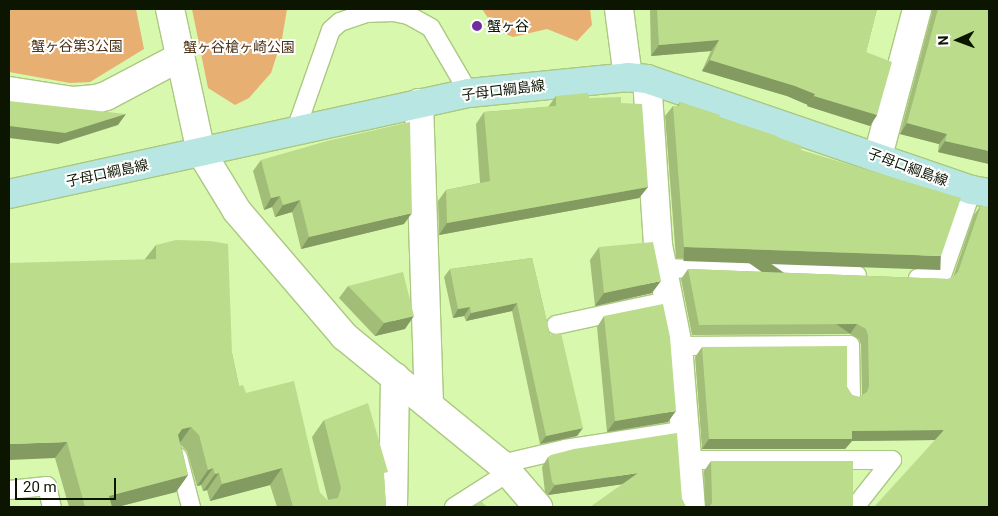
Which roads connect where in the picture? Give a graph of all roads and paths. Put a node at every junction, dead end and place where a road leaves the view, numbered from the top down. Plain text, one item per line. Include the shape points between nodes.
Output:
1 (170, 9) edge
2 (619, 9) edge
3 (917, 9) edge
4 (180, 57) junction
5 (637, 78) junction
6 (9, 91) edge
7 (469, 93) junction
8 (419, 103) junction
9 (295, 132) junction
10 (201, 152) junction
11 (878, 156) junction
12 (981, 191) edge
13 (9, 194) edge
14 (664, 268) junction
15 (872, 276) edge
16 (901, 277) edge
17 (667, 301) junction
18 (556, 325) dead end
19 (678, 346) junction
20 (395, 377) junction
21 (851, 396) edge
22 (429, 403) junction
23 (686, 430) junction
24 (177, 454) edge
25 (687, 460) junction
26 (505, 468) junction
27 (9, 490) edge
28 (52, 507) edge
29 (191, 507) edge
30 (393, 507) edge
31 (454, 507) edge
32 (538, 507) edge
33 (691, 507) edge
34 (855, 507) edge

1 - 4 street
2 - 5 street
3 - 11 street
4 - 6 street via 96,99 74,101
4 - 10 street
5 - 7 main road, 子母口綱島線
5 - 11 main road, 子母口綱島線
5 - 14 street via 658,245
7 - 8 main road, 子母口綱島線
7 - 9 lane via 431,28 408,15 366,13 346,19 331,30
8 - 9 main road, 子母口綱島線
8 - 22 street
9 - 10 main road, 子母口綱島線
10 - 13 main road, 子母口綱島線
10 - 20 street via 237,211 344,336
11 - 12 main road, 子母口綱島線
12 - 16 lane via 941,278
14 - 15 lane
14 - 17 street
17 - 18 lane
17 - 19 street
19 - 21 lane via 850,345
19 - 23 street
20 - 22 street
20 - 30 street
22 - 26 street
23 - 25 street
23 - 26 lane via 565,449
24 - 29 lane
25 - 33 street
25 - 34 lane via 892,460
26 - 31 lane
26 - 32 street
27 - 28 lane via 47,486

